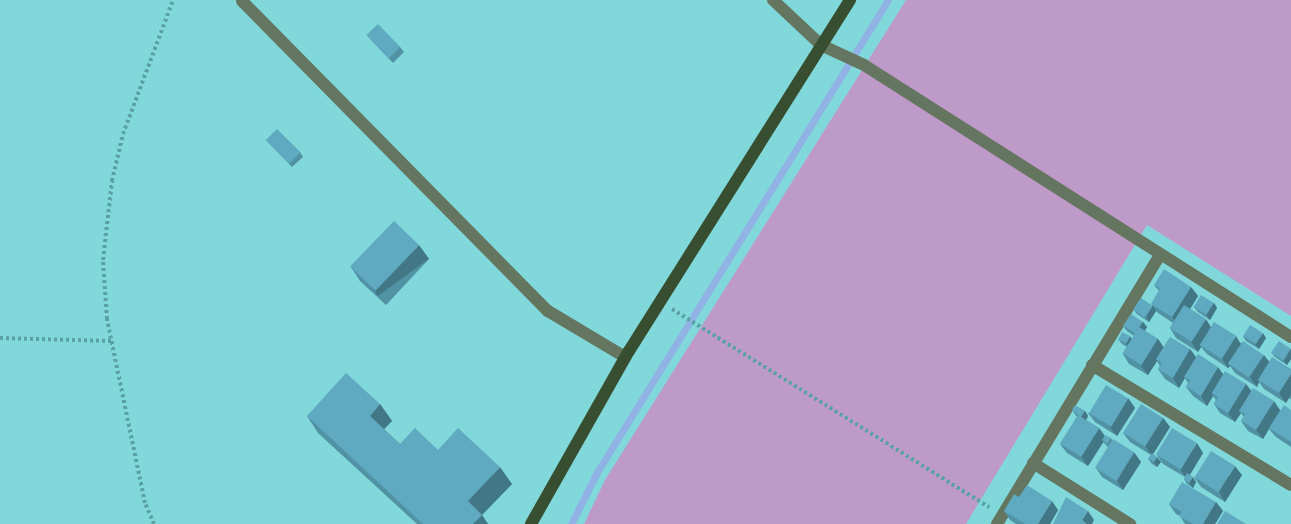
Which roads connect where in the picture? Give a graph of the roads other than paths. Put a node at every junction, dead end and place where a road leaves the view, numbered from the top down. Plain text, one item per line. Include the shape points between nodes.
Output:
1 (773, 0) edge
2 (850, 0) edge
3 (242, 1) edge
4 (821, 45) junction
5 (1159, 256) junction
6 (1291, 337) edge
7 (625, 357) junction
8 (1092, 365) junction
9 (1033, 463) junction
10 (1291, 485) edge
11 (999, 520) edge
12 (531, 524) edge
13 (1130, 524) edge

1 - 4 street
2 - 4 street
3 - 7 street via 548,311
4 - 5 street via 864,65
4 - 7 street
5 - 6 street
5 - 8 street
7 - 12 street
8 - 9 street
8 - 10 street
9 - 11 street
9 - 13 street

